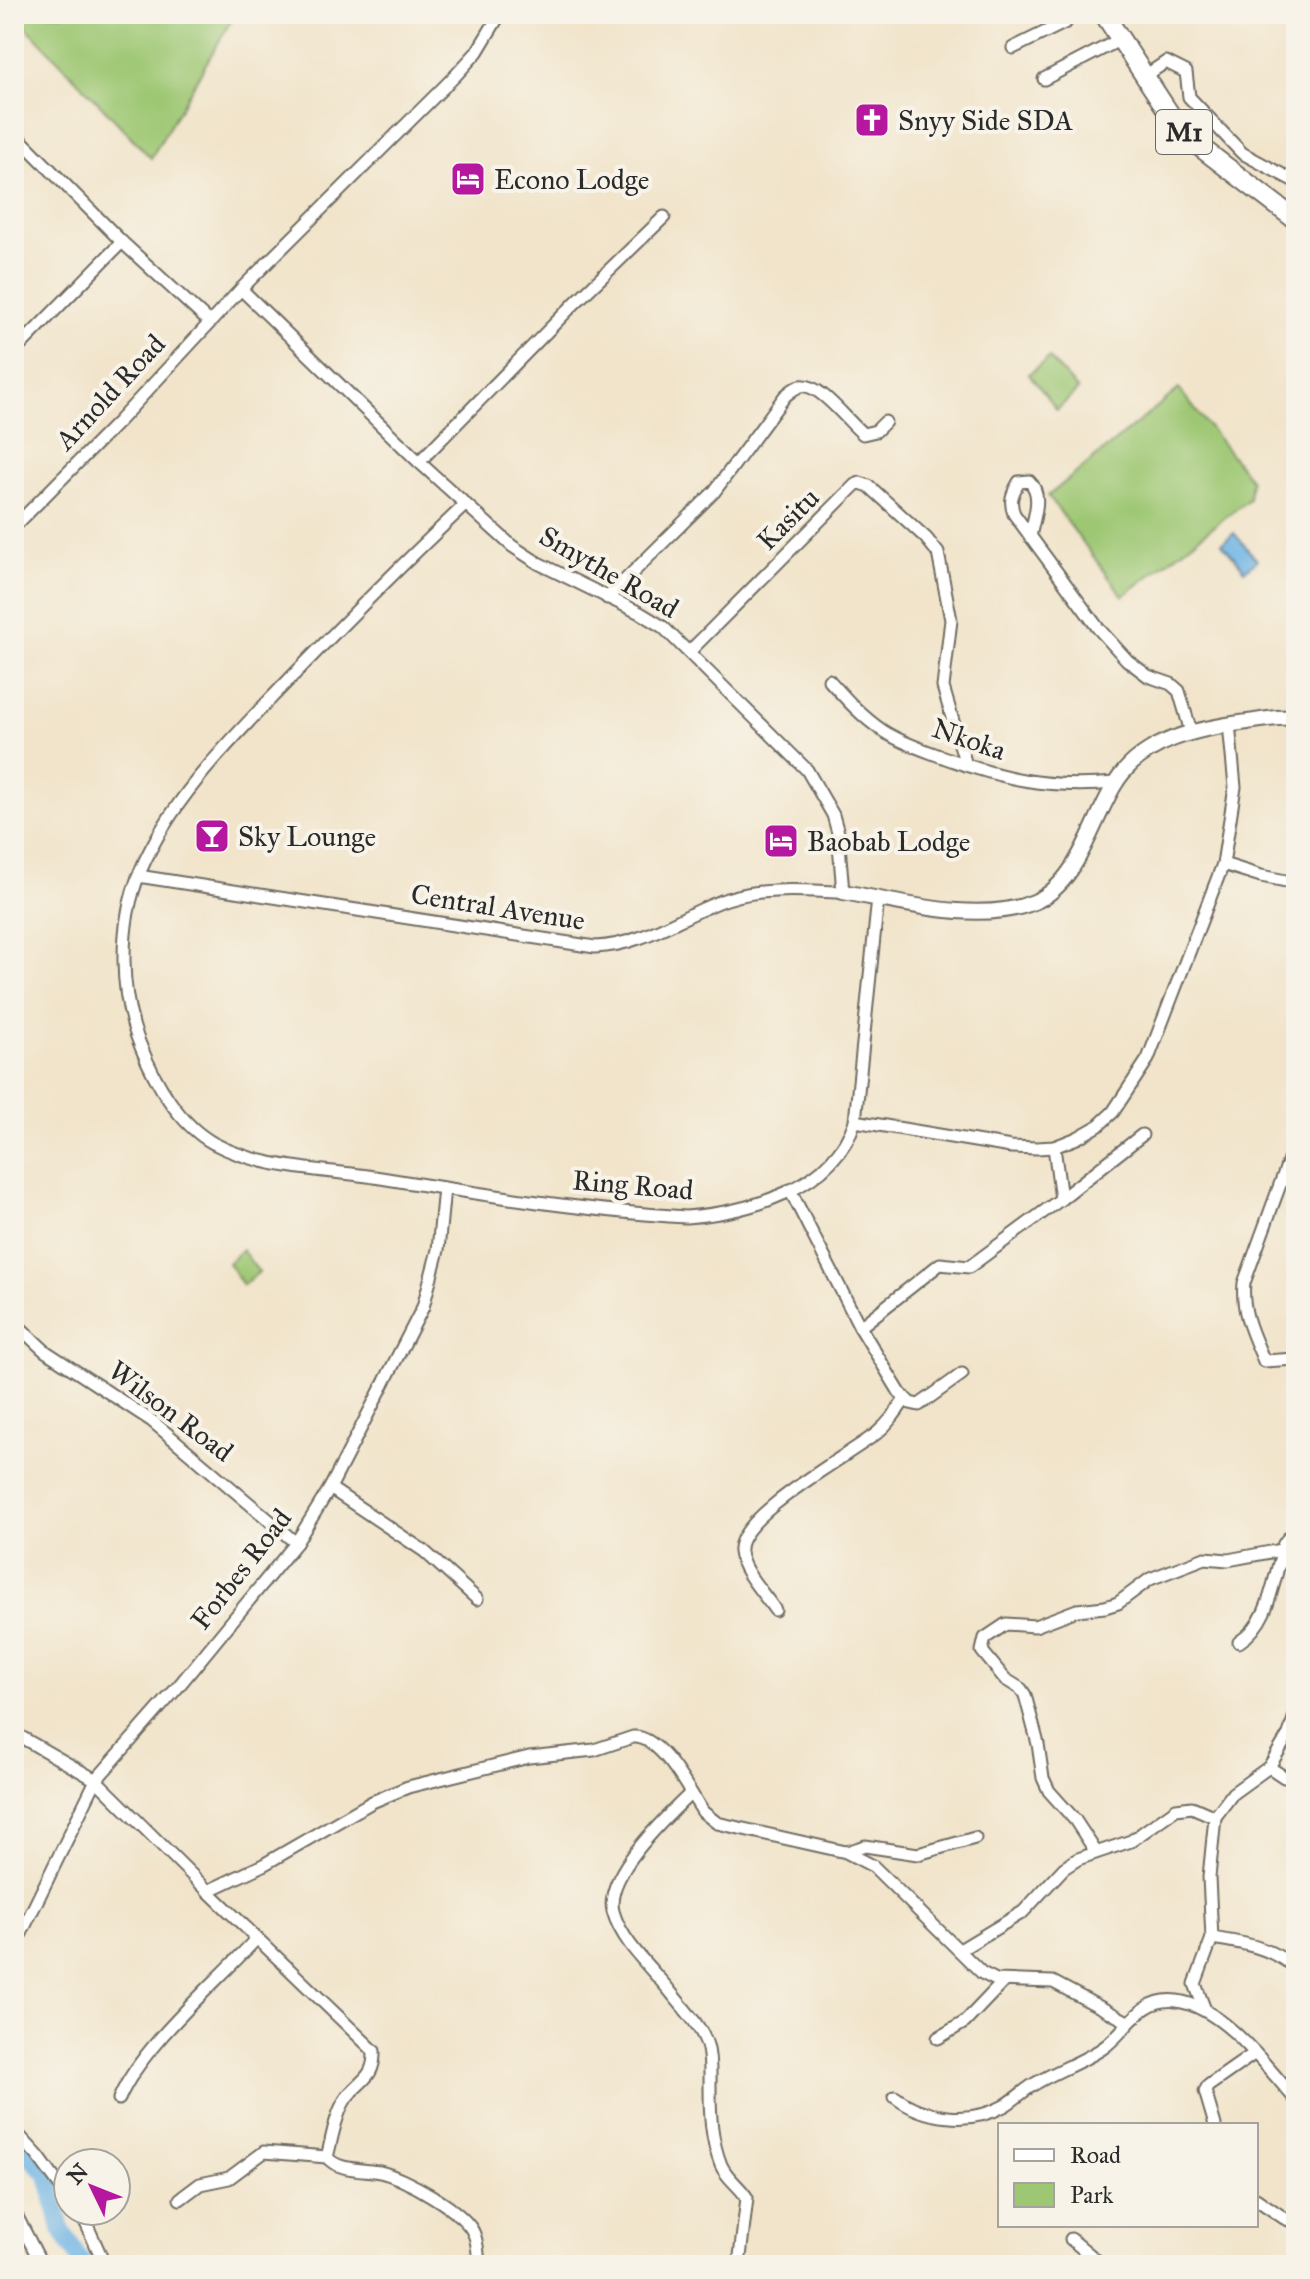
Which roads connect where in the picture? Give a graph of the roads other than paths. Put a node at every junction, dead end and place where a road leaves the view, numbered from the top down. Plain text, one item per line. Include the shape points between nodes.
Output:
1 (500, 14) edge
2 (1072, 14) edge
3 (1104, 14) edge
4 (1121, 39) junction
5 (1013, 48) dead end
6 (1145, 76) junction
7 (1044, 79) dead end
8 (14, 133) edge
9 (1296, 182) edge
10 (664, 217) dead end
11 (1296, 220) edge
12 (122, 242) junction
13 (241, 289) junction
14 (209, 322) junction
15 (14, 352) edge
16 (885, 422) dead end
17 (419, 462) junction
18 (465, 505) junction
19 (14, 527) edge
20 (1030, 537) dead end
21 (607, 598) junction
22 (689, 652) junction
23 (829, 680) dead end
24 (1296, 718) edge
25 (1229, 724) junction
26 (1191, 732) junction
27 (966, 765) junction
28 (1115, 783) junction
29 (1223, 864) junction
30 (138, 876) junction
31 (1296, 883) edge
32 (843, 892) junction
33 (878, 898) junction
34 (855, 1121) junction
35 (1142, 1135) dead end
36 (1296, 1141) edge
37 (1054, 1147) junction
38 (444, 1188) junction
39 (790, 1190) junction
40 (1061, 1199) junction
41 (14, 1322) edge
42 (860, 1327) junction
43 (1296, 1359) edge
44 (962, 1374) dead end
45 (905, 1399) junction
46 (330, 1488) junction
47 (1296, 1532) edge
48 (296, 1543) junction
49 (1281, 1553) junction
50 (1296, 1566) edge
51 (477, 1599) dead end
52 (775, 1610) dead end
53 (1239, 1642) dead end
54 (1296, 1712) edge
55 (14, 1733) edge
56 (1269, 1767) junction
57 (1296, 1776) edge
58 (96, 1780) junction
59 (691, 1793) junction
60 (1215, 1817) junction
61 (975, 1838) dead end
62 (846, 1852) junction
63 (1096, 1852) junction
64 (208, 1891) junction
65 (257, 1938) junction
66 (1212, 1938) junction
67 (14, 1948) edge
68 (960, 1950) junction
69 (1296, 1968) edge
70 (1004, 1981) junction
71 (1205, 2010) junction
72 (1128, 2022) junction
73 (938, 2038) dead end
74 (1255, 2053) junction
75 (895, 2097) dead end
76 (119, 2099) dead end
77 (1296, 2100) edge
78 (1214, 2123) edge
79 (14, 2130) edge
80 (327, 2157) junction
81 (52, 2175) edge
82 (180, 2199) dead end
83 (1258, 2201) edge
84 (14, 2211) edge
85 (1296, 2223) edge
86 (88, 2227) edge
87 (1071, 2239) dead end
88 (42, 2265) edge
89 (105, 2265) edge
90 (479, 2265) edge
91 (739, 2265) edge
92 (1102, 2265) edge

1 - 13 street via 456,75
2 - 5 street
3 - 4 highway, M1
4 - 6 highway, M1
4 - 7 street
6 - 9 street via 1166,62 1186,72 1189,97 1242,153
6 - 11 highway, M1 via 1191,140
8 - 12 street
10 - 17 street
12 - 14 street
12 - 15 street
13 - 14 street, Arnold Road
13 - 17 street, Smythe Road
14 - 19 street, Arnold Road
16 - 21 street via 863,434 811,387 797,387 714,492
17 - 18 street, Smythe Road
18 - 21 street, Smythe Road via 512,546
18 - 30 street, Ring Road via 320,647 199,779
20 - 26 street via 1127,660 1179,691
21 - 22 street, Smythe Road via 663,627
22 - 27 street, Kasitu via 855,485 869,486 938,553 950,609 943,687
22 - 32 street, Smythe Road via 781,742 819,788 838,833
23 - 27 street, Nkoka via 885,732
24 - 25 street
25 - 26 street
25 - 29 street via 1235,787
26 - 28 street via 1147,751
27 - 28 street, Nkoka via 1046,785
28 - 33 street via 1079,857 1033,903 1006,911 966,912
29 - 31 street
29 - 37 street via 1148,1059 1132,1087 1098,1126
30 - 32 street, Central Avenue via 595,947 631,942 716,903 749,894
30 - 38 street, Ring Road via 128,910 124,978 135,1033 149,1069 193,1129 237,1154
32 - 33 street
33 - 34 street, Ring Road
34 - 37 street via 1011,1147
34 - 39 street, Ring Road via 838,1156
35 - 40 street
36 - 43 street via 1243,1294 1246,1321 1264,1361
37 - 40 street
38 - 39 street, Ring Road via 686,1217 723,1214
38 - 46 street, Forbes Road via 438,1250 423,1307
39 - 42 street
40 - 42 street via 969,1267 940,1264
41 - 48 street, Wilson Road via 45,1351 152,1421
42 - 45 street
44 - 45 street via 919,1405
45 - 52 street via 877,1433 782,1498 742,1538 743,1563
46 - 48 street, Forbes Road
46 - 51 street via 424,1551
47 - 49 street
48 - 58 street, Forbes Road
49 - 50 street via 1287,1565
49 - 53 street via 1264,1616 1252,1635
49 - 63 street via 1205,1558 1150,1579 1118,1603 1077,1610 1035,1626 1006,1624 985,1638 982,1651 1025,1695 1049,1791
54 - 56 street
55 - 58 street
56 - 57 street via 1284,1777
56 - 60 street via 1233,1793
58 - 64 street
58 - 67 street, Forbes Road
59 - 62 street via 717,1823
59 - 64 street via 672,1765 641,1736 579,1753 529,1757 408,1787 372,1802
59 - 91 street via 648,1837 620,1876 611,1902 634,1948 697,2025 707,2045 713,2139 724,2170 747,2198
60 - 63 street via 1192,1807 1176,1809 1131,1841
60 - 66 street via 1209,1877
61 - 62 street via 918,1854 865,1846
62 - 68 street via 873,1866
63 - 68 street via 1064,1868 1023,1912
64 - 65 street
65 - 76 street via 171,2026
65 - 80 street via 374,2051 375,2065 344,2102
66 - 69 street via 1259,1946
66 - 71 street via 1195,1984
68 - 70 street via 982,1973
70 - 72 street via 1053,1982
70 - 73 street via 965,2022
71 - 72 street via 1164,2000
71 - 74 street
72 - 75 street via 1103,2048 987,2113 925,2114
74 - 77 street
74 - 78 street via 1205,2091
79 - 81 street
80 - 82 street via 264,2152 229,2178 200,2184
80 - 90 street via 338,2166 384,2173 456,2214 475,2234
83 - 85 street
84 - 88 street
86 - 89 street
87 - 92 street

